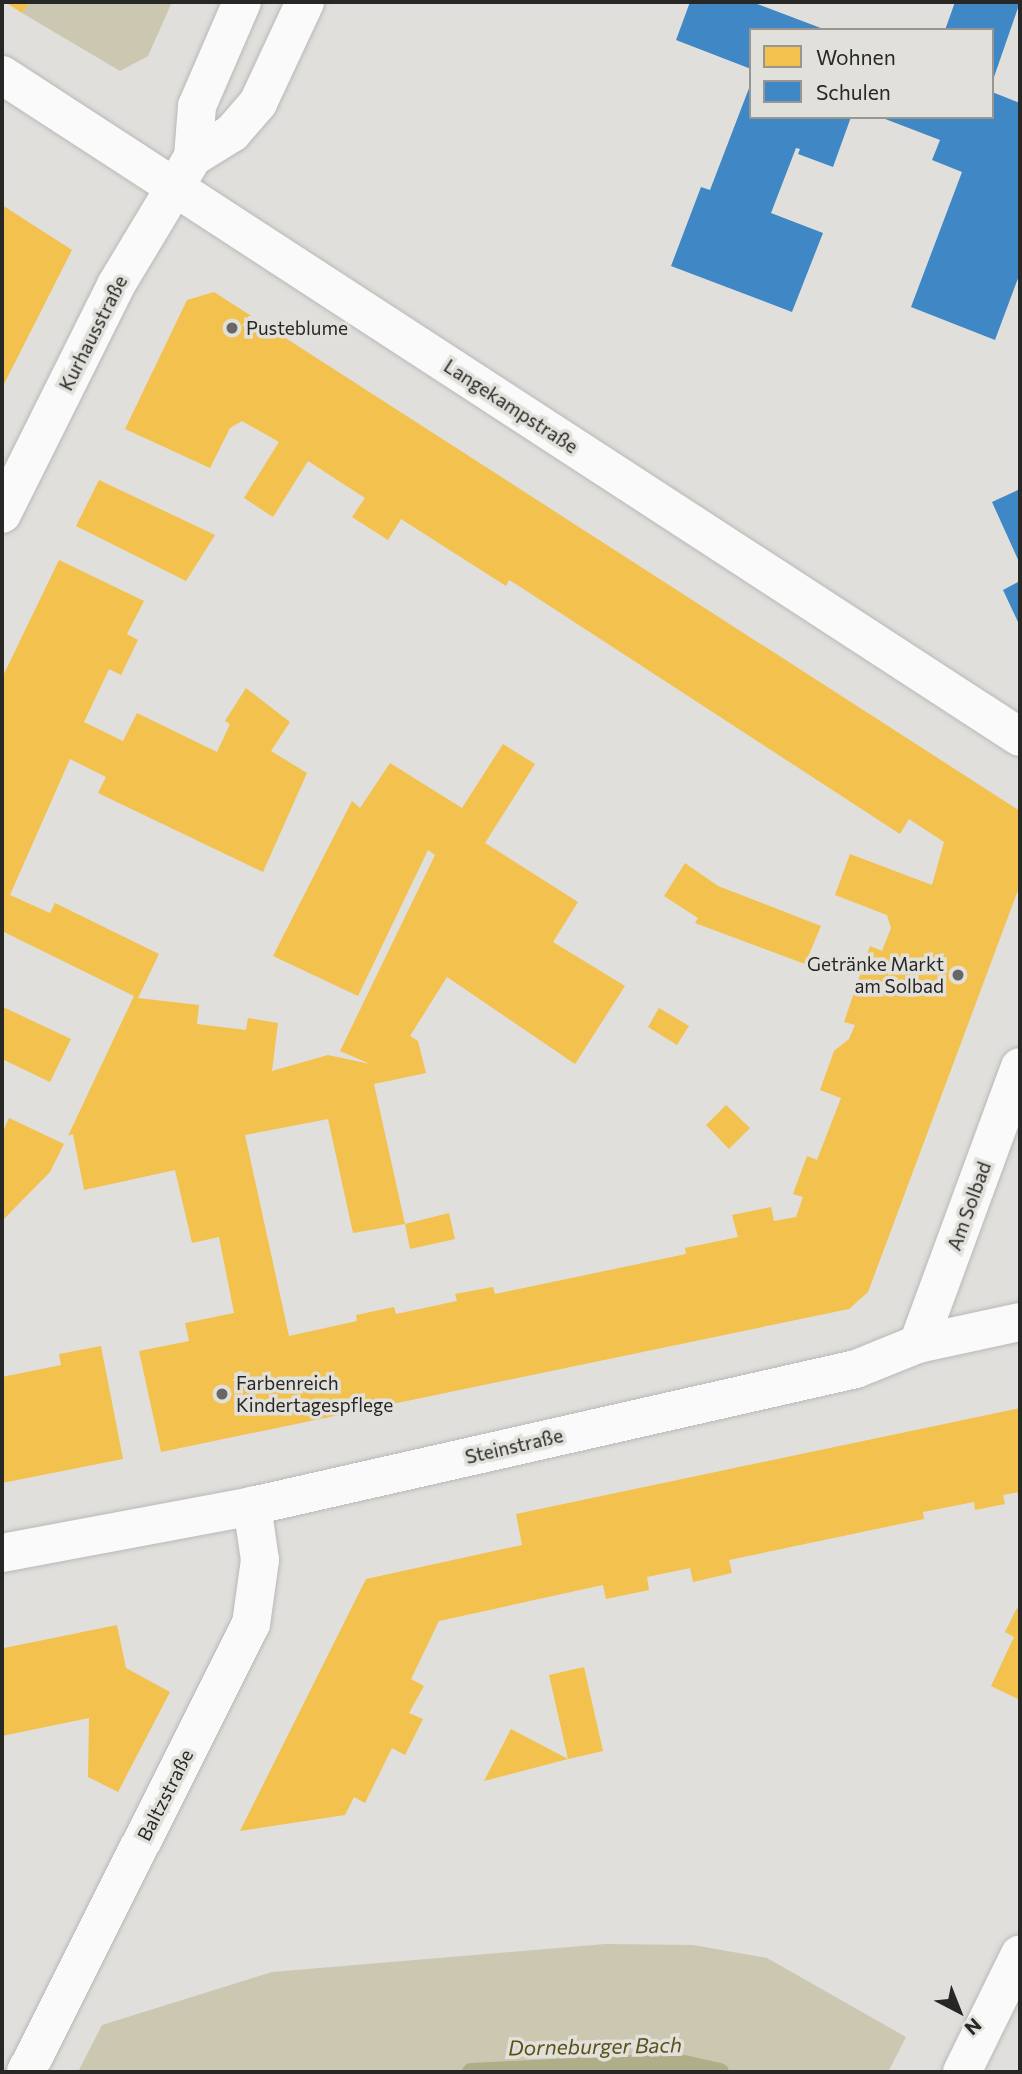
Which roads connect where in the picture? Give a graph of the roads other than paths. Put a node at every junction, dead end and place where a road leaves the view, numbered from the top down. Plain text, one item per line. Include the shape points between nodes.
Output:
1 (242, 2) edge
2 (305, 2) edge
3 (2, 75) edge
4 (184, 172) junction
5 (2, 514) edge
6 (1020, 737) edge
7 (1020, 1067) edge
8 (1020, 1322) edge
9 (918, 1344) junction
10 (252, 1506) junction
11 (2, 1553) edge
12 (1020, 1954) edge
13 (34, 2056) edge
14 (962, 2072) edge

1 - 4 street, Kurhausstraße via 197,106
2 - 4 street, Kurhausstraße via 258,103 232,133
3 - 4 street, Langekampstraße
4 - 5 street, Kurhausstraße via 116,285
4 - 6 street, Langekampstraße
7 - 9 street, Am Solbad
8 - 9 street, Steinstraße
9 - 10 street, Steinstraße via 856,1370
10 - 11 street, Steinstraße
10 - 13 street, Baltzstraße via 260,1560 251,1624
12 - 14 street

